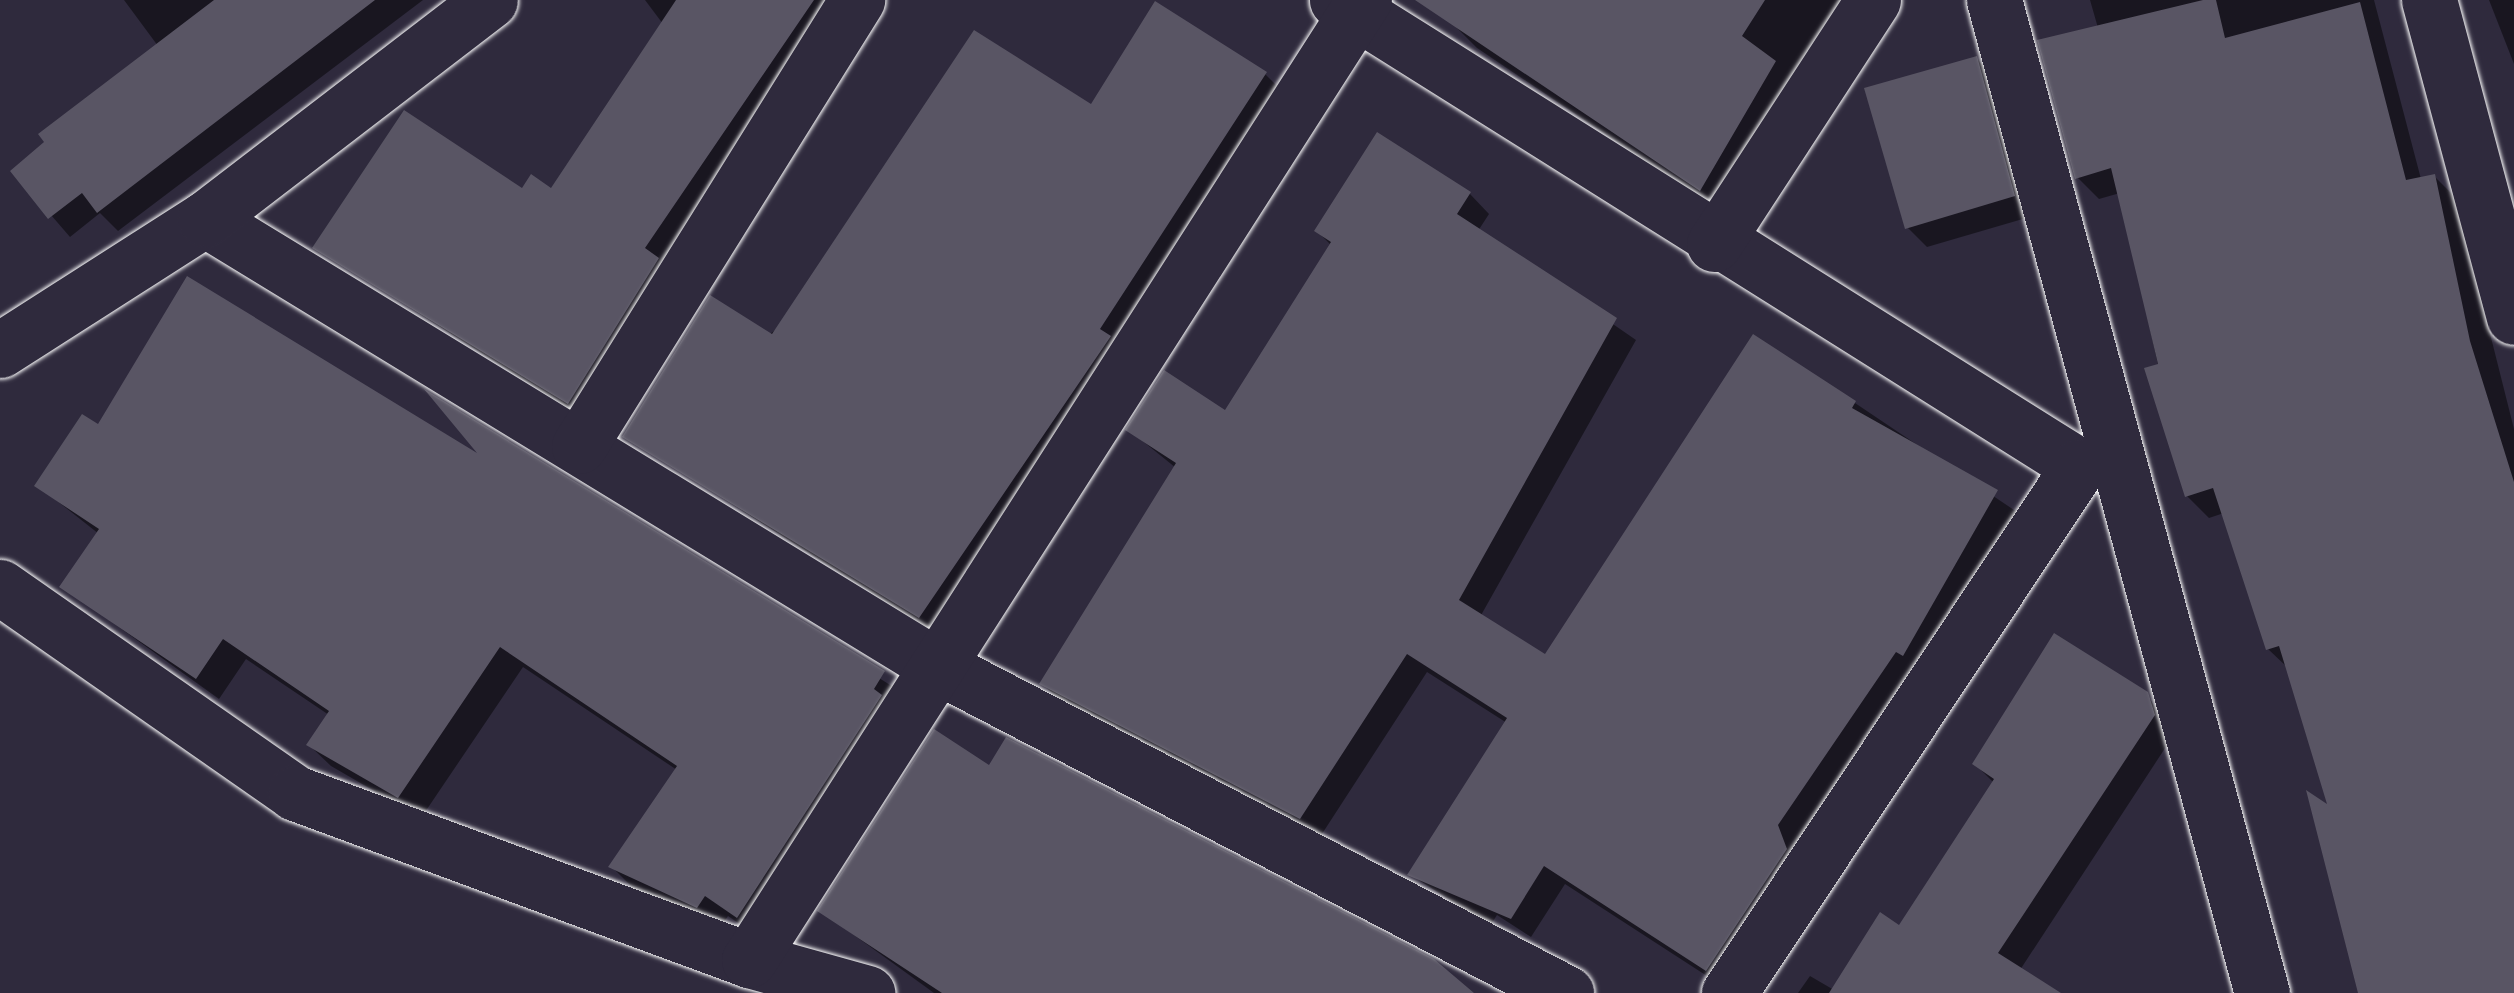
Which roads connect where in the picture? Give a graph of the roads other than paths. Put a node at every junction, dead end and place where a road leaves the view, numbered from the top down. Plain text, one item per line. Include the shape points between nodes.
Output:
1 (490, 0) edge
2 (857, 0) edge
3 (1873, 0) edge
4 (1994, 0) edge
5 (2429, 0) edge
6 (1352, 4) edge
7 (2514, 140) edge
8 (2480, 191) junction
9 (205, 219) junction
10 (1714, 244) junction
11 (2514, 317) edge
12 (0, 350) edge
13 (579, 446) junction
14 (2098, 462) junction
15 (0, 586) edge
16 (939, 667) junction
17 (749, 960) junction
18 (867, 993) edge
19 (1566, 993) edge
20 (1729, 993) edge
21 (2262, 993) edge

1 - 9 street
2 - 13 street
3 - 10 street
4 - 14 street
5 - 8 street
6 - 10 street
6 - 16 street
7 - 8 street
8 - 11 street
9 - 12 street
9 - 13 street
10 - 14 street
13 - 16 street
14 - 20 street
14 - 21 street
15 - 17 street via 295,793
16 - 17 street
16 - 19 street
17 - 18 street

